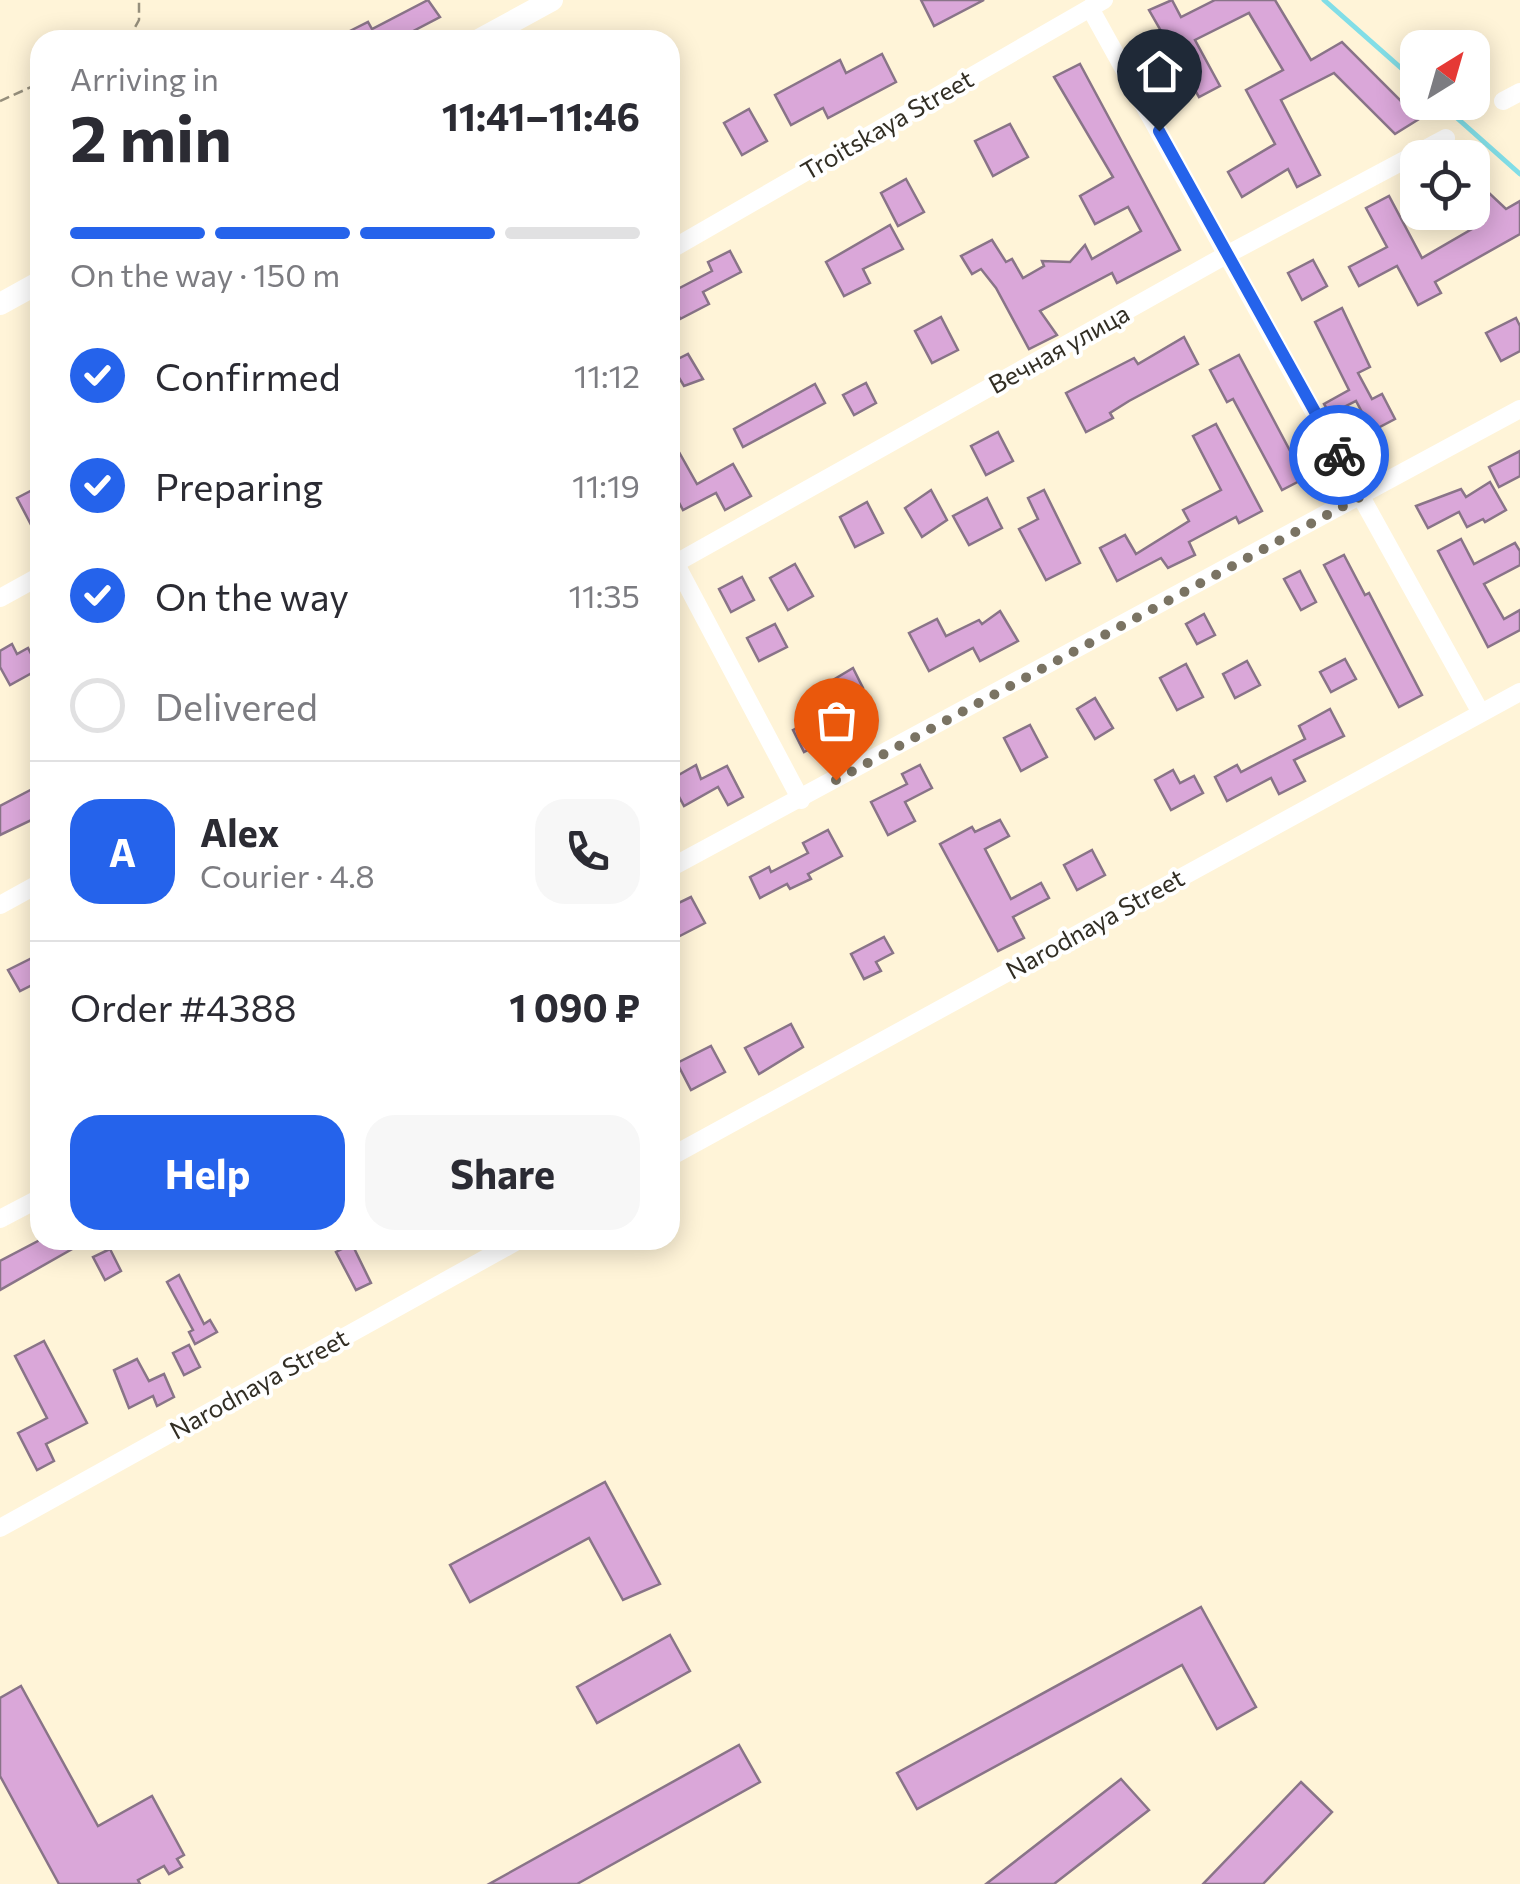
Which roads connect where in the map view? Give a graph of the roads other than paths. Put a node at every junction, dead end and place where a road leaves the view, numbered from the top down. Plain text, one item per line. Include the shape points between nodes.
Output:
1 (552, 0) edge
2 (1097, 4) edge
3 (497, 30) edge
4 (1520, 92) edge
5 (1502, 101) dead end
6 (1446, 138) dead end
7 (680, 244) edge
8 (1228, 254) junction
9 (30, 288) edge
10 (0, 304) edge
11 (1520, 409) edge
12 (1362, 496) junction
13 (680, 554) edge
14 (680, 571) edge
15 (30, 582) edge
16 (0, 598) edge
17 (1520, 692) edge
18 (1481, 713) junction
19 (802, 800) junction
20 (680, 863) edge
21 (30, 888) edge
22 (0, 905) edge
23 (680, 1152) edge
24 (30, 1203) edge
25 (0, 1219) edge
26 (501, 1250) edge
27 (0, 1528) edge

1 - 3 street
2 - 7 street, Troitskaya Street
2 - 8 street
4 - 5 street
6 - 8 street, Вечная улица
8 - 12 street
8 - 13 street, Вечная улица
9 - 10 street
11 - 12 street
12 - 18 street
12 - 19 street
14 - 19 street
15 - 16 street
17 - 18 street, Narodnaya Street
18 - 23 street, Narodnaya Street
19 - 20 street
21 - 22 street
24 - 25 street
26 - 27 street, Narodnaya Street

